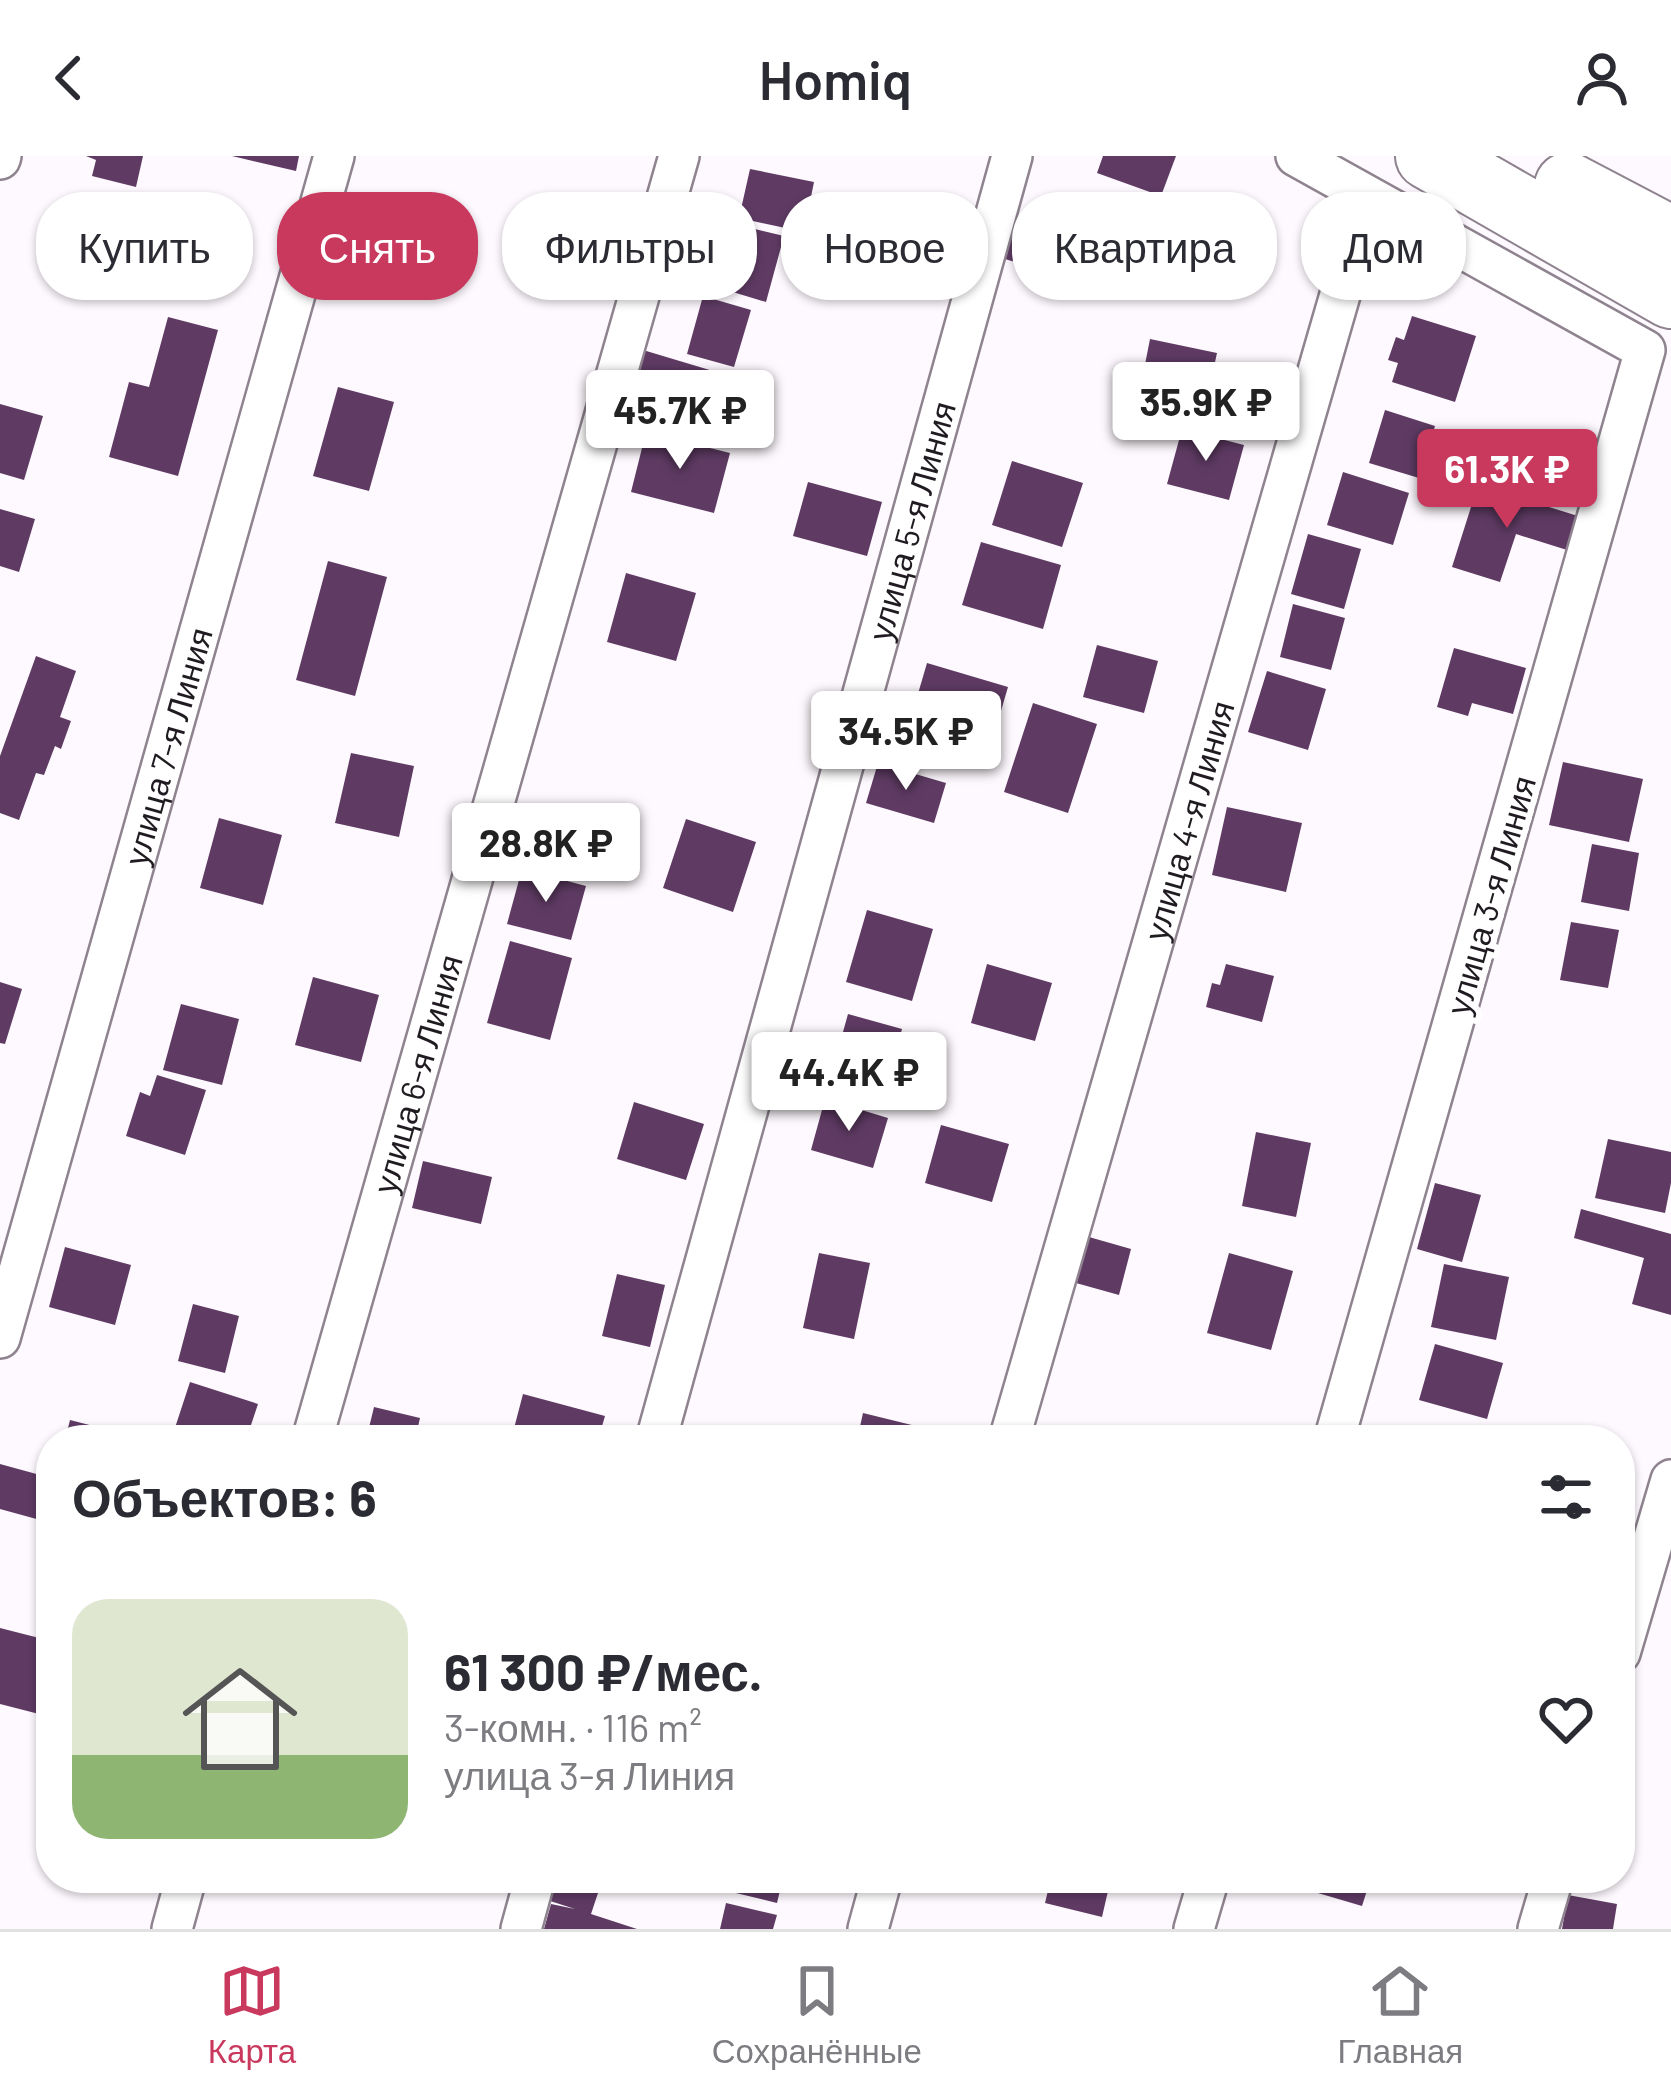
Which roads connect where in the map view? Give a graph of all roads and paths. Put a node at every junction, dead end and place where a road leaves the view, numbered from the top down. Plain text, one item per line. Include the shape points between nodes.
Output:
1 (334, 156) edge
2 (679, 156) edge
3 (1012, 156) edge
4 (1296, 156) edge
5 (1429, 156) edge
6 (1514, 156) edge
7 (1359, 192) edge
8 (1466, 240) edge
9 (1671, 241) edge
10 (1339, 300) edge
11 (1658, 323) edge
12 (0, 1338) edge
13 (315, 1425) edge
14 (660, 1425) edge
15 (1013, 1425) edge
16 (1338, 1425) edge
17 (1671, 1480) edge
18 (1635, 1602) edge
19 (182, 1893) edge
20 (531, 1893) edge
21 (879, 1893) edge
22 (1205, 1893) edge
23 (1549, 1893) edge
24 (172, 1929) edge
25 (521, 1929) edge
26 (868, 1929) edge
27 (1194, 1929) edge
28 (1538, 1929) edge

1 - 12 street, улица 7-я Линия
2 - 13 street, улица 6-я Линия
3 - 14 street, улица 5-я Линия
4 - 7 street
5 - 11 highway
6 - 9 highway
8 - 11 street
10 - 15 street, улица 4-я Линия
11 - 16 street, улица 3-я Линия
17 - 18 street
19 - 24 street
20 - 25 street
21 - 26 street
22 - 27 street
23 - 28 street

